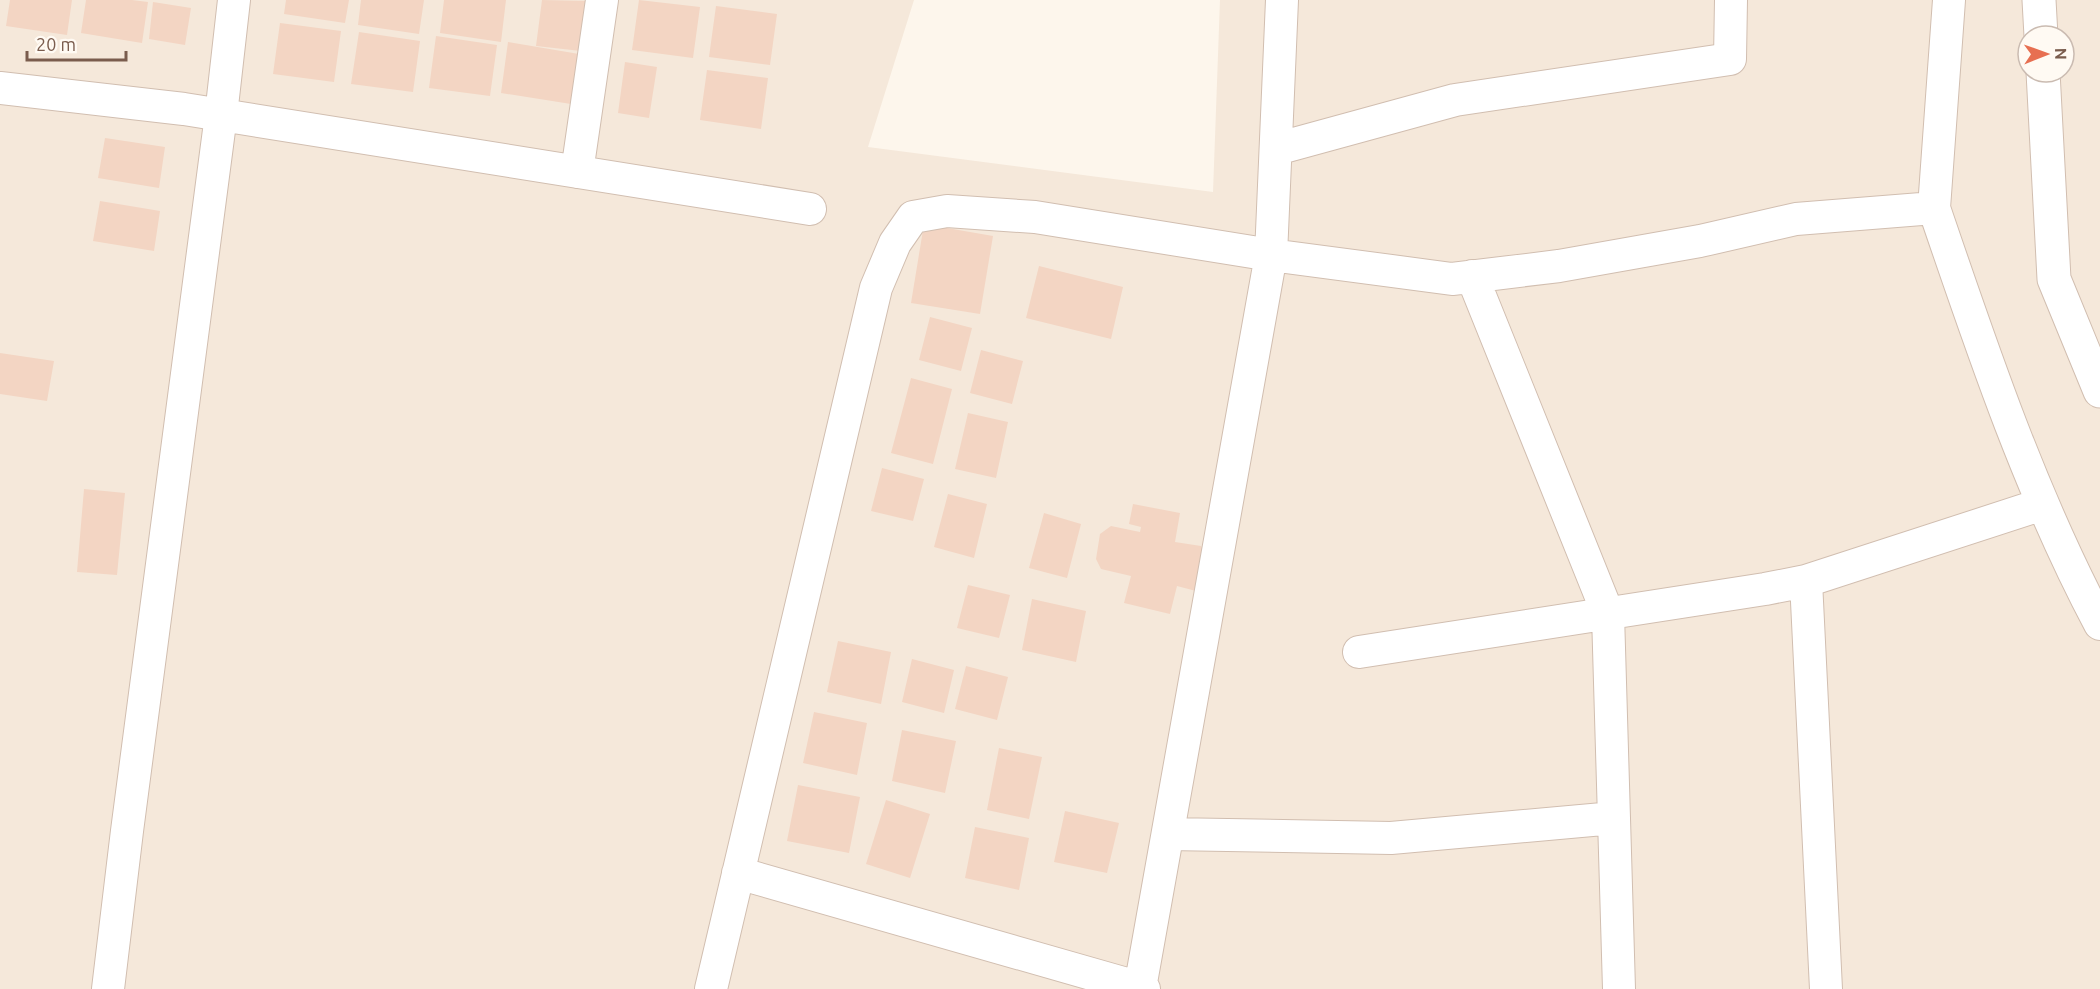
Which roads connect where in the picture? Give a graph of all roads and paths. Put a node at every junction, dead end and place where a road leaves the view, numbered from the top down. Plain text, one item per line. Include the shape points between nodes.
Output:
1 (234, 0) edge
2 (600, 0) edge
3 (1282, 0) edge
4 (1731, 0) edge
5 (1949, 0) edge
6 (2038, 0) edge
7 (2040, 24) edge
8 (2044, 84) edge
9 (0, 88) edge
10 (221, 115) junction
11 (1276, 149) junction
12 (577, 172) junction
13 (1934, 208) junction
14 (810, 209) dead end
15 (1271, 255) junction
16 (1472, 276) junction
17 (2100, 391) edge
18 (2043, 504) junction
19 (1806, 581) junction
20 (1608, 614) junction
21 (2100, 624) edge
22 (1359, 652) dead end
23 (1614, 818) junction
24 (1168, 834) junction
25 (738, 873) junction
26 (1142, 988) edge
27 (108, 989) edge
28 (711, 989) edge
29 (1619, 989) edge
30 (1826, 989) edge

1 - 10 street
2 - 12 street
3 - 11 street
4 - 11 street via 1730,59 1455,100
5 - 13 street
6 - 7 street
8 - 17 street via 2054,279
9 - 10 street
10 - 12 street
10 - 27 street
11 - 15 street
12 - 14 street
13 - 16 street via 1796,219 1559,266
13 - 18 street via 1985,359
15 - 16 street via 1452,279
15 - 24 street
15 - 25 street via 1035,216 947,211 913,217 895,243 876,288
16 - 20 street
18 - 19 street
18 - 21 street
19 - 20 street
19 - 30 street
20 - 22 street
20 - 23 street
23 - 24 street via 1391,838
23 - 29 street
24 - 26 street
25 - 26 street
25 - 28 street

